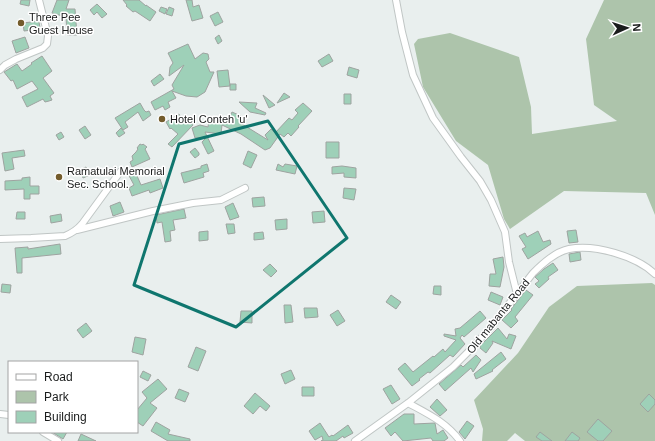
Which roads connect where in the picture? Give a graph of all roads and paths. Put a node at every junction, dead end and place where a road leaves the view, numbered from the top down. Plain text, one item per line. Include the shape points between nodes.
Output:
1 (39, 0) edge
2 (396, 0) edge
3 (0, 70) edge
4 (120, 172) dead end
5 (245, 188) dead end
6 (77, 230) junction
7 (0, 239) edge
8 (655, 274) edge
9 (517, 294) junction
10 (408, 403) junction
11 (45, 433) edge
12 (58, 441) edge
13 (355, 441) edge
14 (460, 441) edge

1 - 3 street via 48,36 47,44
2 - 9 street via 413,74 433,118 480,181 505,232
4 - 6 street
5 - 6 street via 221,200 159,209
6 - 7 street via 65,236
8 - 9 street, Old mabanta Road via 635,261 600,249 568,249 540,265
9 - 10 street, Old mabanta Road via 453,367
10 - 13 street, Old mabanta Road
10 - 14 street via 452,430
11 - 12 street

